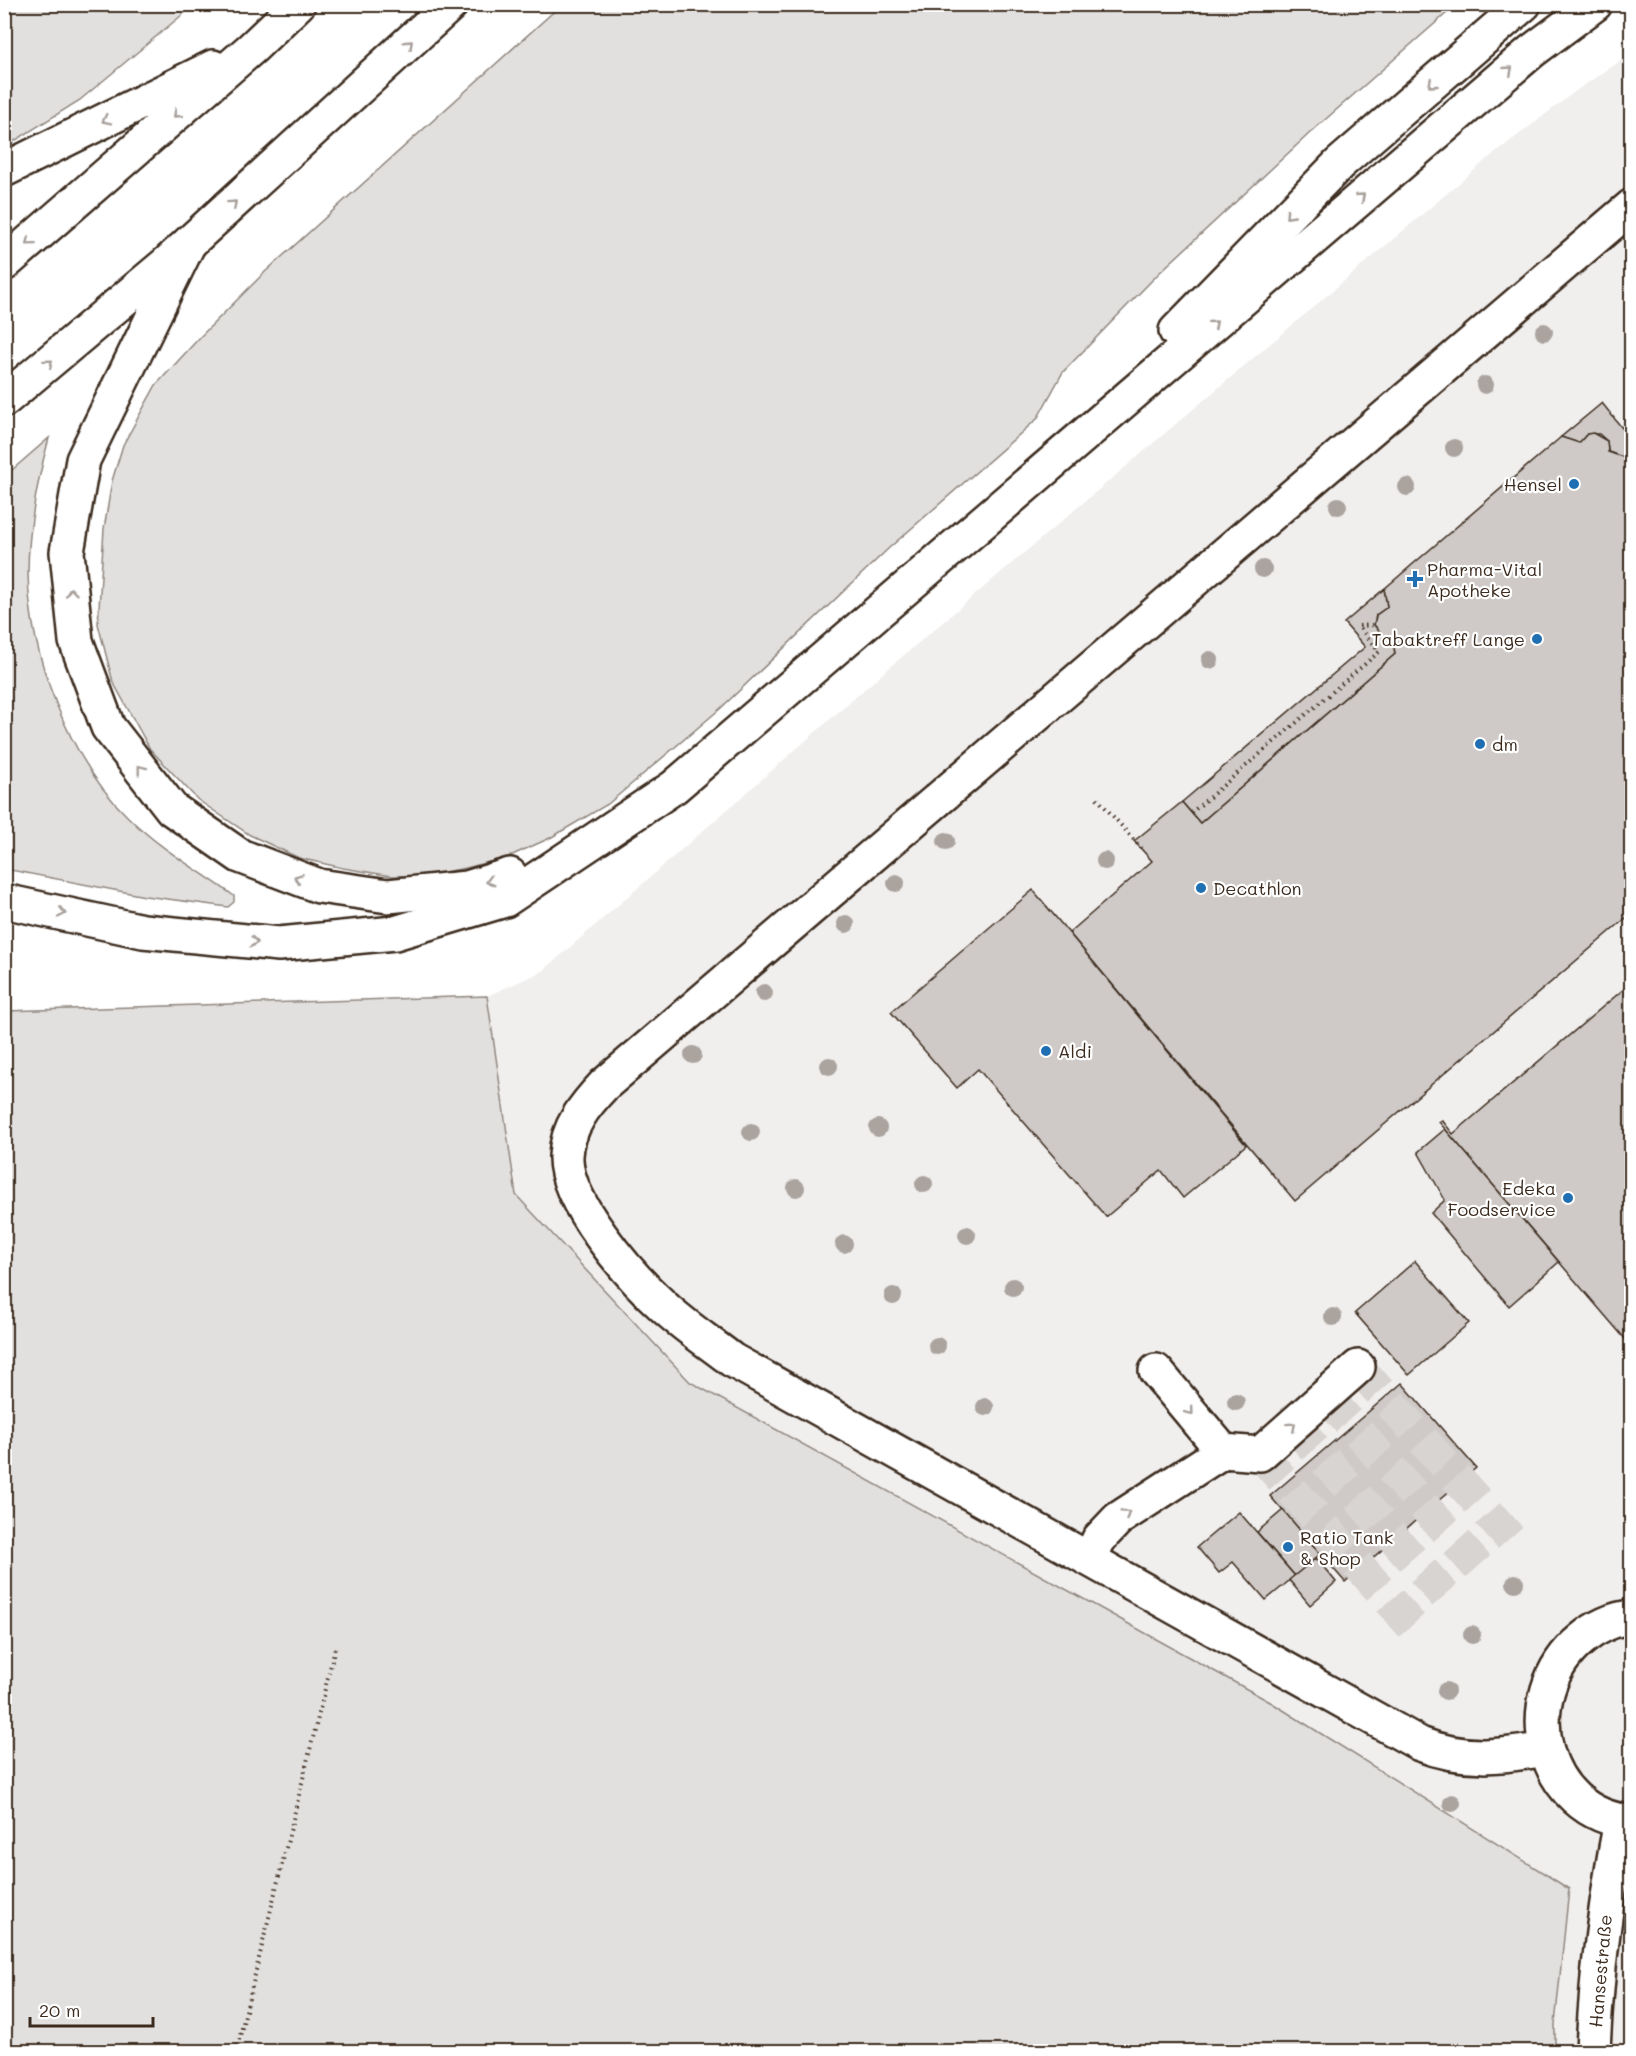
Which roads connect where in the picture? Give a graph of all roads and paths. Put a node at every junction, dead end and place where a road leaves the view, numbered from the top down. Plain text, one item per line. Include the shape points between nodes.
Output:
1 (298, 4) edge
2 (451, 4) edge
3 (1524, 4) edge
4 (1595, 4) edge
5 (252, 48) junction
6 (4, 170) edge
7 (1632, 206) edge
8 (189, 243) junction
9 (4, 264) edge
10 (4, 400) edge
11 (1026, 486) junction
12 (1374, 625) dead end
13 (1097, 798) dead end
14 (1191, 813) dead end
15 (1141, 848) dead end
16 (566, 859) junction
17 (4, 901) edge
18 (1358, 1367) dead end
19 (1156, 1371) dead end
20 (1223, 1451) junction
21 (1090, 1558) junction
22 (1632, 1617) edge
23 (335, 1648) dead end
24 (1545, 1749) junction
25 (1626, 1821) edge
26 (236, 2052) edge
27 (1593, 2052) edge

1 - 5 main road
8 -> 2 main road
3 -> 11 main road via 1339,164
11 -> 4 main road via 1532,51
5 -> 6 main road
5 -> 9 main road
7 - 21 main road via 604,1085 581,1110 571,1133 566,1156 570,1183 594,1228 663,1306 732,1360
10 -> 8 main road
16 -> 8 main road via 467,888 388,896 319,886 240,855 172,809 108,727 76,641 67,552 83,460
11 - 16 main road via 674,787
12 - 14 path via 1358,626 1379,652
13 - 15 path
17 -> 16 main road via 143,931 279,944 395,933 505,900
20 -> 18 main road via 1260,1455
19 -> 20 main road
21 -> 20 main road via 1099,1539 1118,1519
21 - 24 main road via 1420,1744 1464,1757
22 - 24 main road via 1594,1629 1567,1651 1549,1681 1542,1714
23 - 26 path
24 - 25 main road via 1567,1788 1584,1803
25 - 27 main road, Hansestraße via 1604,1916

